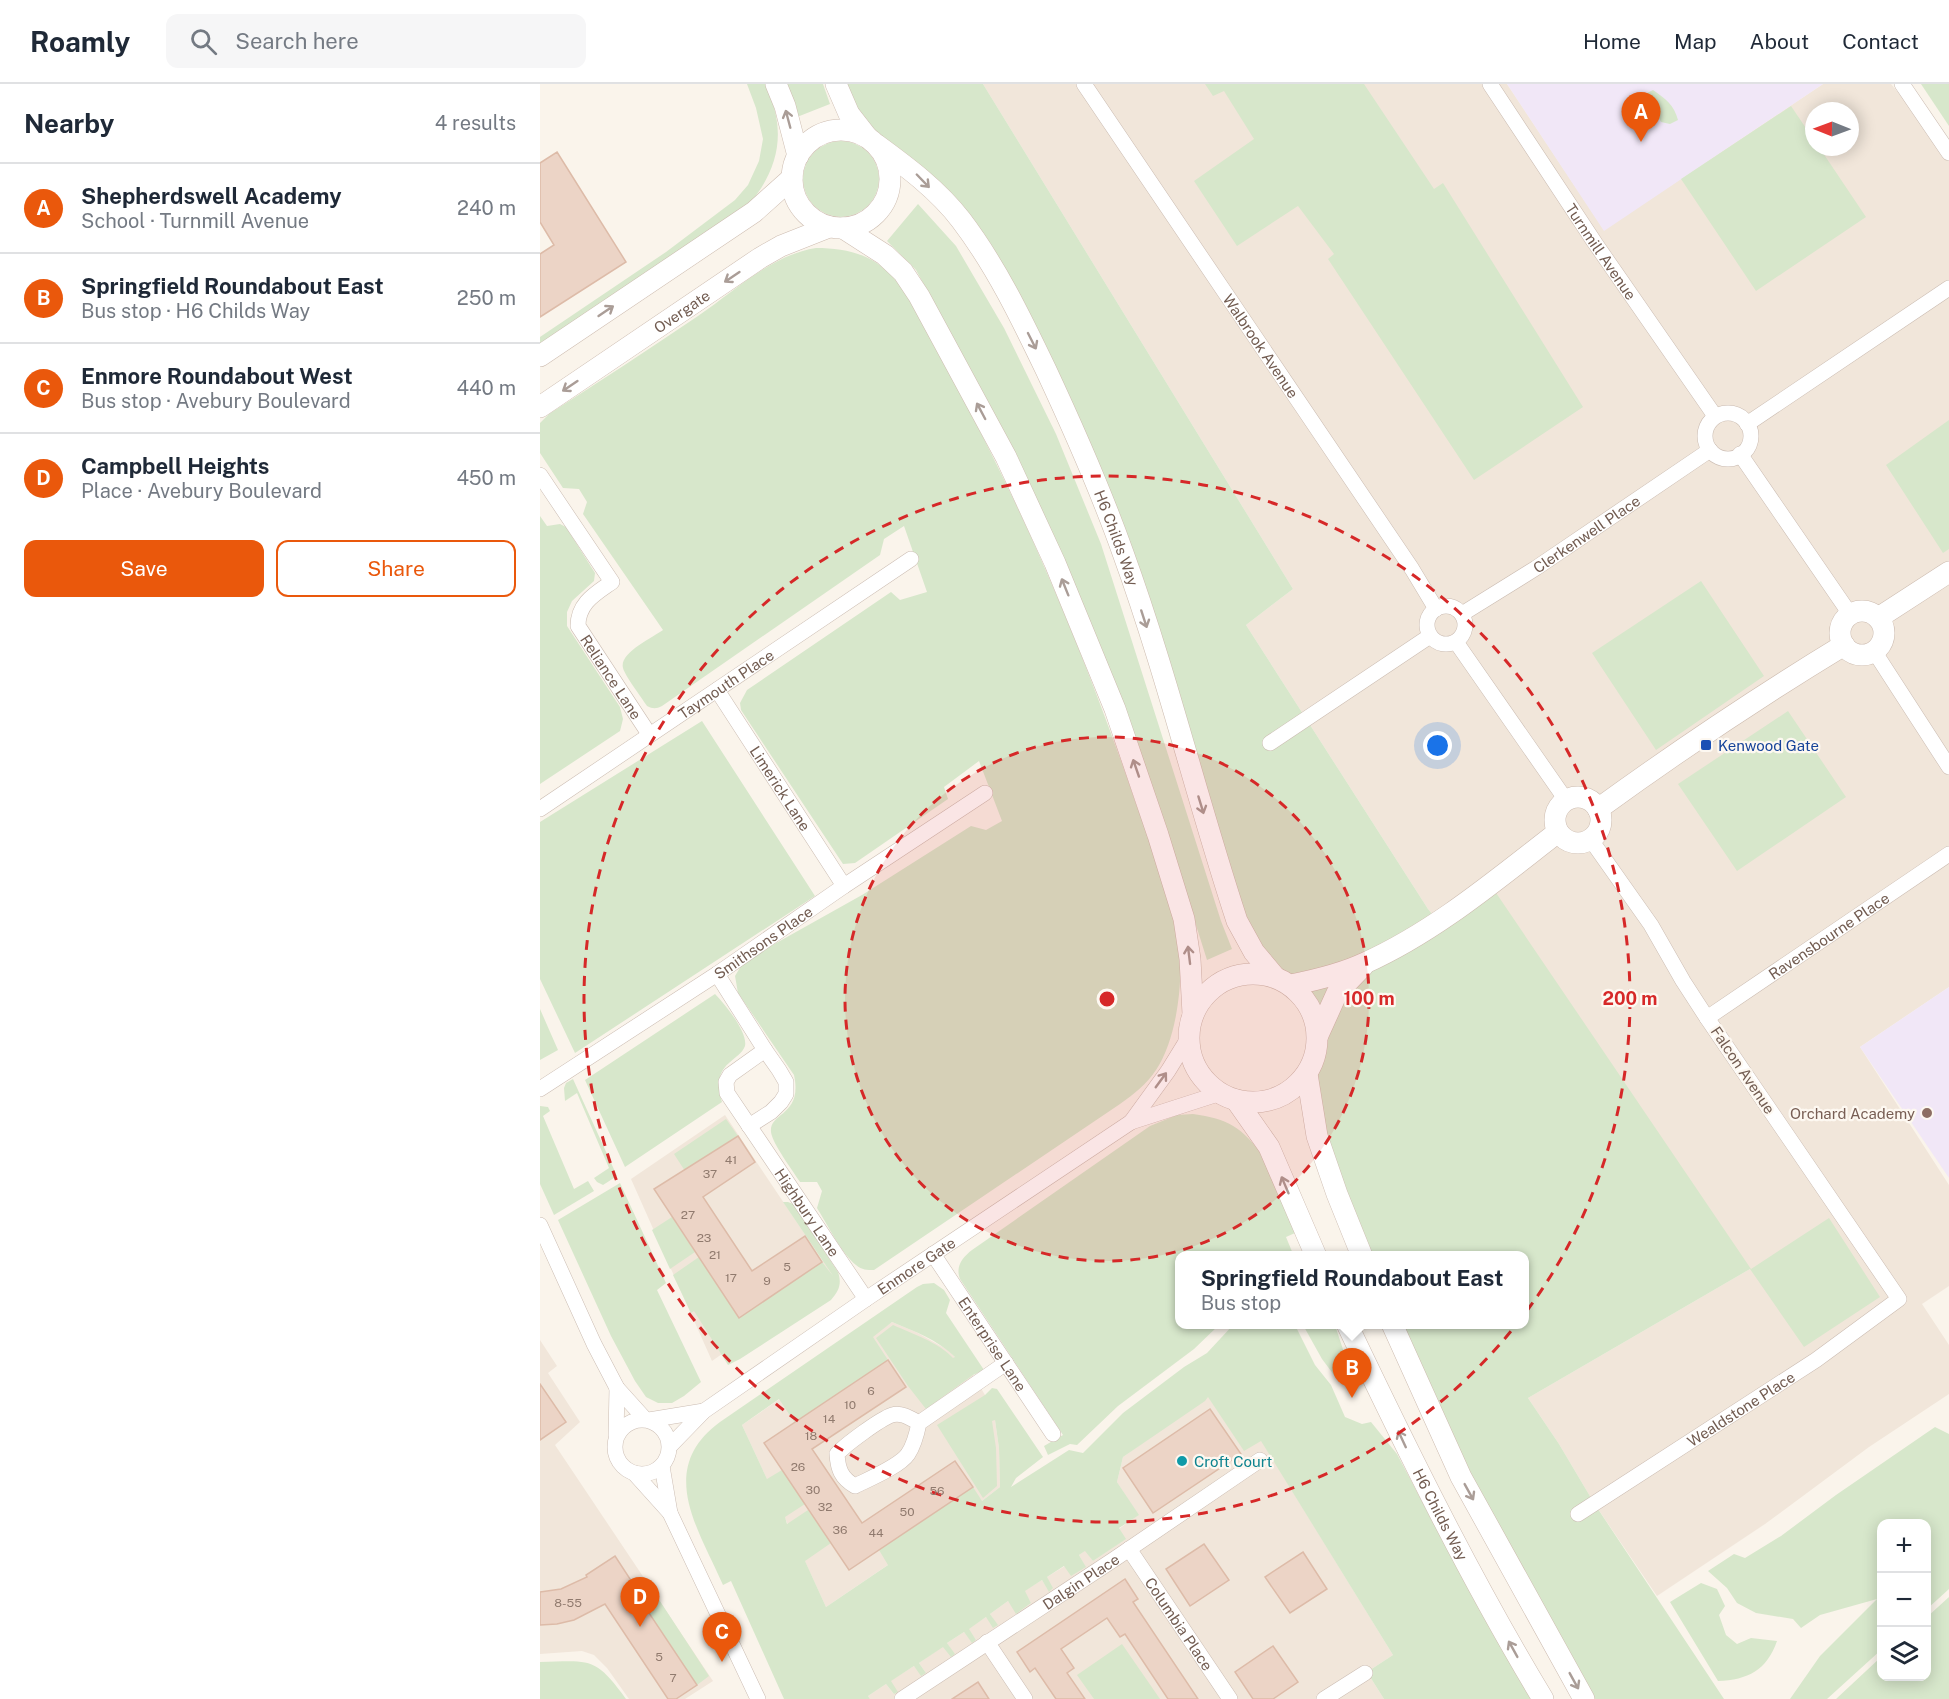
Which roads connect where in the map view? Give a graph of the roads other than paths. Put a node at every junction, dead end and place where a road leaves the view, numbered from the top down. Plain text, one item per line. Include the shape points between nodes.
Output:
1 (776, 84) edge
2 (836, 84) edge
3 (1084, 84) edge
4 (1490, 84) edge
5 (1902, 84) edge
6 (872, 141) junction
7 (1949, 153) edge
8 (798, 156) junction
9 (792, 178) junction
10 (836, 227) junction
11 (1949, 288) edge
12 (540, 356) edge
13 (540, 407) edge
14 (1715, 416) junction
15 (1747, 424) junction
16 (1710, 450) junction
17 (1740, 454) junction
18 (540, 475) edge
19 (911, 559) dead end
20 (1949, 572) edge
21 (1436, 609) junction
22 (1462, 614) junction
23 (1850, 614) junction
24 (1878, 618) junction
25 (1430, 636) junction
26 (1456, 642) junction
27 (1844, 645) junction
28 (1874, 651) junction
29 (717, 690) junction
30 (649, 734) junction
31 (1270, 742) dead end
32 (1949, 767) edge
33 (985, 793) dead end
34 (1566, 800) junction
35 (540, 808) edge
36 (1598, 808) junction
37 (1558, 832) junction
38 (1591, 840) junction
39 (1949, 854) edge
40 (844, 886) junction
41 (1364, 964) junction
42 (717, 974) junction
43 (1283, 981) junction
44 (1193, 1014) junction
45 (1707, 1018) junction
46 (1318, 1035) junction
47 (1189, 1037) junction
48 (765, 1050) junction
49 (1307, 1074) junction
50 (540, 1089) edge
51 (1228, 1097) junction
52 (1131, 1122) junction
53 (748, 1126) junction
54 (540, 1225) edge
55 (1312, 1247) edge
56 (1360, 1251) edge
57 (933, 1254) junction
58 (866, 1299) junction
59 (1899, 1299) joint
60 (1349, 1329) edge
61 (1394, 1329) edge
62 (1006, 1363) junction
63 (617, 1388) junction
64 (704, 1411) junction
65 (647, 1419) junction
66 (919, 1423) junction
67 (1053, 1434) dead end
68 (616, 1436) junction
69 (670, 1446) junction
70 (1260, 1460) dead end
71 (662, 1466) junction
72 (634, 1473) junction
73 (670, 1513) junction
74 (1578, 1514) dead end
75 (1129, 1549) junction
76 (987, 1642) junction
77 (1365, 1673) dead end
78 (758, 1699) edge
79 (902, 1699) edge
80 (1025, 1699) edge
81 (1230, 1699) edge
82 (1324, 1699) edge
83 (1543, 1699) edge
84 (1584, 1699) edge

8 -> 1 street
2 - 6 street, H6 Childs Way via 849,114
3 - 21 street, Walbrook Avenue
4 - 14 street, Turnmill Avenue
5 - 7 street
6 - 8 street via 852,131 836,130 821,134
6 - 10 street via 885,156 890,170 887,197 869,219 857,226
6 -> 43 street, H6 Childs Way via 914,171 960,219 1007,293 1066,413 1124,554 1237,921 1254,952
8 - 9 street
9 - 10 street via 803,208 817,222
12 -> 9 street via 754,212
10 -> 13 street, Overgate via 781,246 760,258
44 -> 10 street via 1190,959 1181,908 1115,709 1055,563 1006,457 919,296 903,272 885,255
11 - 15 street
14 - 15 street via 1737,414
14 - 16 street via 1706,428
15 - 17 street via 1750,441
16 - 17 street via 1721,457
16 - 22 street, Clerkenwell Place
17 - 23 street
18 - 30 street, Reliance Lane via 612,582 581,608 578,626
19 - 29 street, Taymouth Place
20 - 24 street
21 - 22 street via 1448,606
21 - 25 street via 1428,618
22 - 26 street via 1466,626
23 - 24 street via 1868,611
23 - 27 street via 1840,628
24 - 28 street via 1883,639
25 - 26 street via 1442,644
25 - 31 street
26 - 34 street
27 - 28 street via 1861,655
27 - 36 street via 1771,689
28 - 32 street
29 - 30 street, Taymouth Place
29 - 40 street, Limerick Lane
30 - 35 street, Taymouth Place
33 - 40 street, Smithsons Place
34 - 36 street via 1580,797
34 - 37 street via 1555,818
36 - 38 street via 1600,829
37 - 38 street via 1569,842
37 - 41 street via 1438,922
38 - 45 street, Falcon Avenue via 1651,925
39 - 45 street, Ravensbourne Place
40 - 42 street, Smithsons Place
41 - 43 street via 1326,977
41 - 46 street via 1337,993
42 - 48 street
42 - 50 street, Smithsons Place
43 - 44 street via 1255,973 1236,975 1218,984
43 - 46 street via 1304,997 1314,1015
44 - 47 street
45 - 59 street, Falcon Avenue
46 - 49 street via 1316,1055
47 - 51 street via 1193,1059 1204,1079
52 -> 47 street, Enmore Gate
48 - 53 street via 786,1082 786,1094 771,1112
48 - 53 street, Highbury Lane via 726,1082 727,1093
49 - 51 street via 1276,1098 1256,1102
49 - 56 street via 1317,1136
51 - 52 street, Enmore Gate
55 -> 51 street via 1269,1147
52 - 57 street, Enmore Gate
53 - 58 street, Highbury Lane
54 - 63 street
57 - 58 street, Enmore Gate
57 - 62 street, Enterprise Lane
58 - 64 street, Enmore Gate
59 - 74 street, Wealdstone Place via 1816,1360
83 -> 60 street, H6 Childs Way via 1410,1457
61 -> 84 street via 1461,1478
62 - 66 street
62 - 67 street, Enterprise Lane
63 - 65 street
63 - 68 street
64 - 65 street, Enmore Gate
64 - 69 street, Enmore Gate
65 - 68 street via 628,1423
65 - 69 street via 663,1429
66 - 66 street via 904,1415 892,1415 845,1444 837,1454 839,1470 855,1486 879,1475 906,1457
68 - 72 street via 615,1454
69 - 71 street
70 - 75 street, Dalgin Place
71 - 72 street via 649,1473
71 - 73 street
72 - 73 street
73 - 78 street
75 - 76 street, Dalgin Place
75 - 81 street, Columbia Place
76 - 79 street, Dalgin Place
76 - 80 street
77 - 82 street

